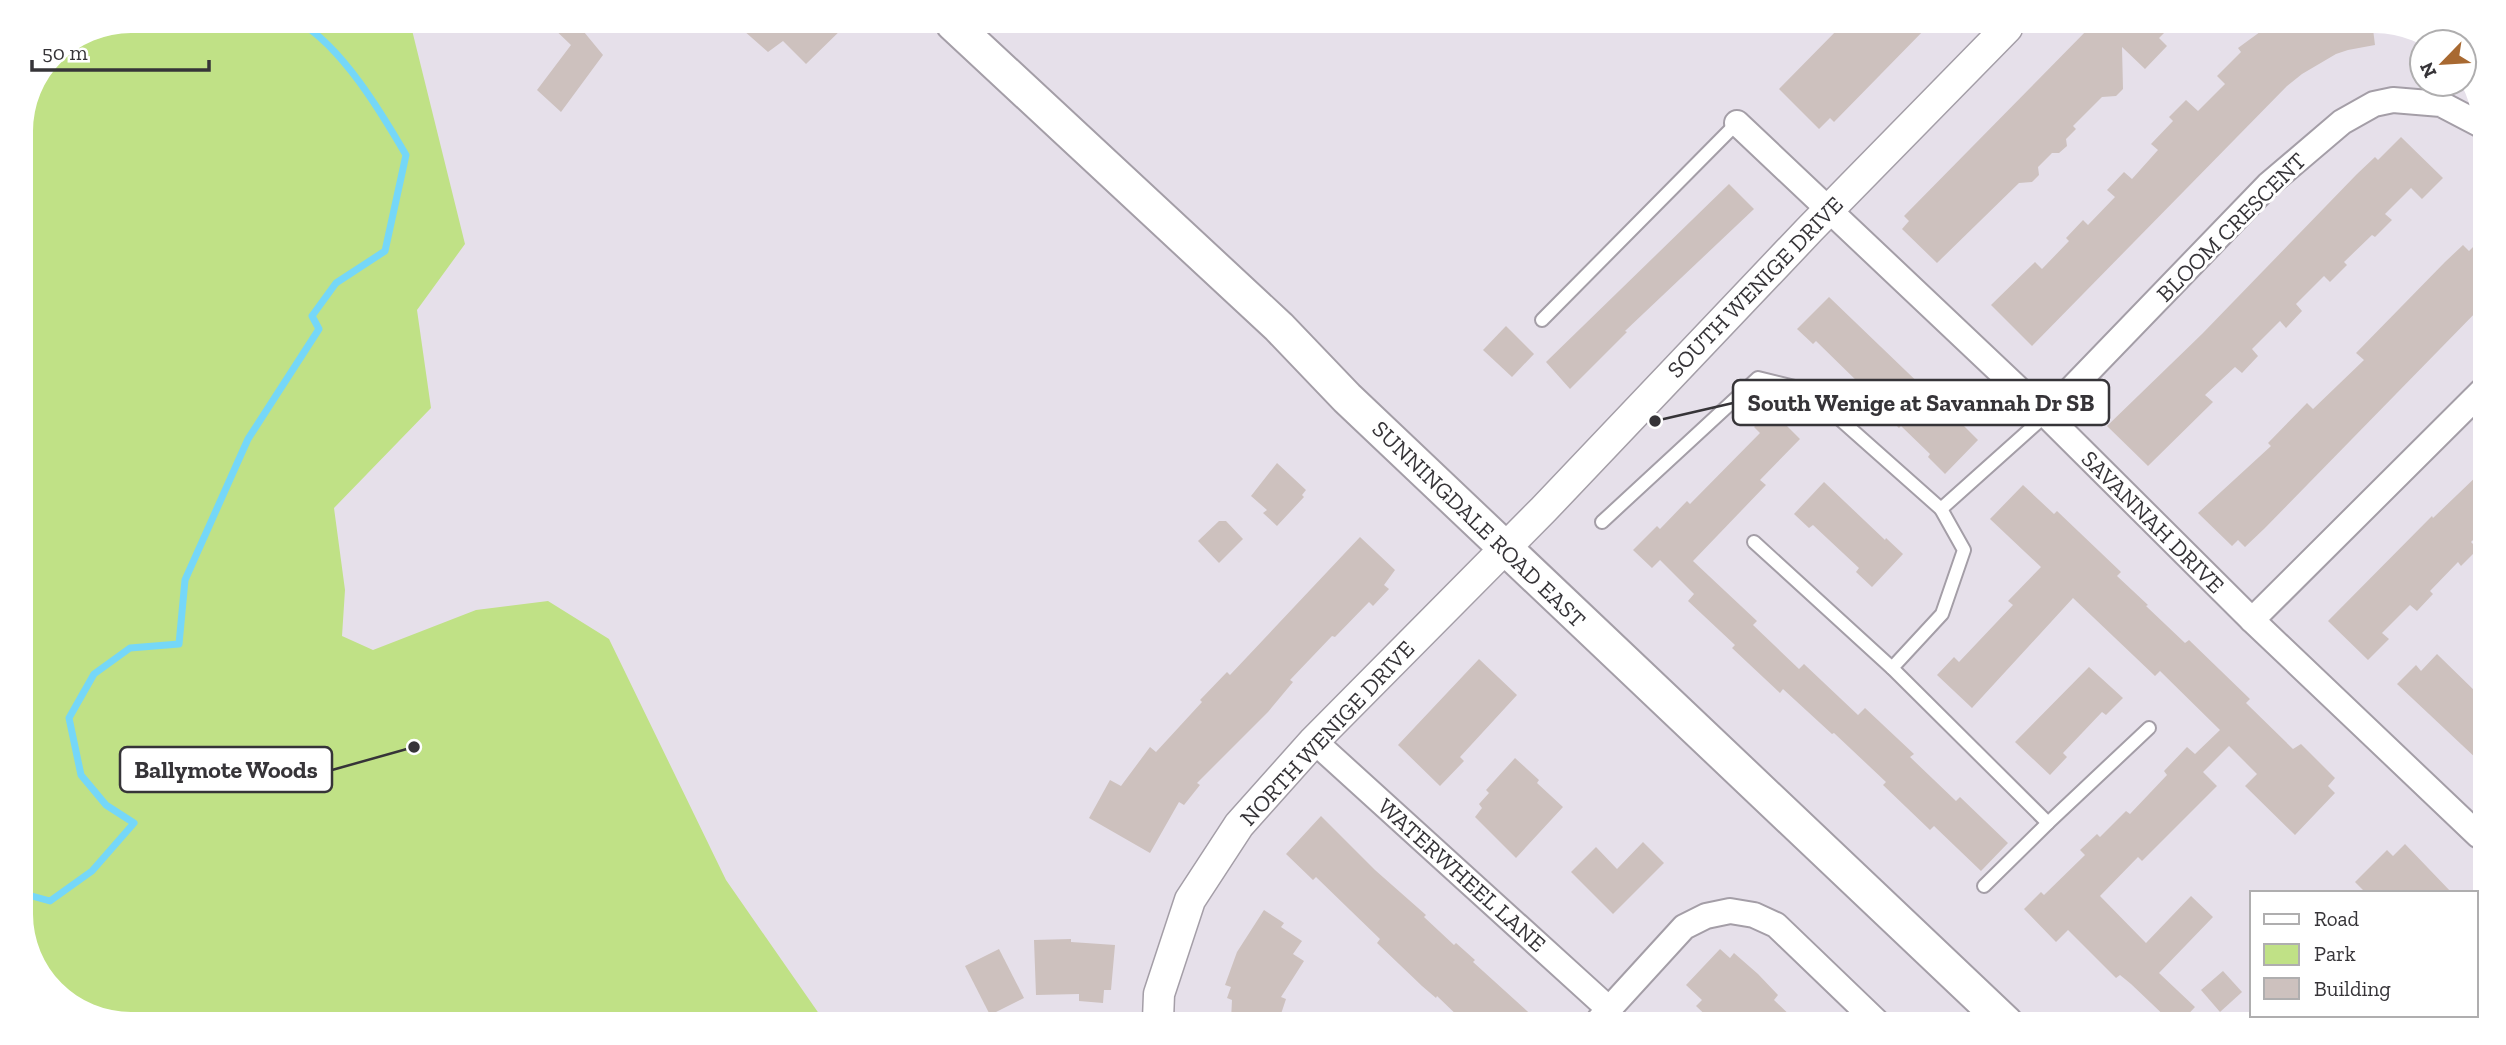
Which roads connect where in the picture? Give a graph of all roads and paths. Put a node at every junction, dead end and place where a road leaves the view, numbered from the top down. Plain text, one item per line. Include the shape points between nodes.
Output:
1 (963, 33) edge
2 (2002, 33) edge
3 (2472, 120) edge
4 (1737, 123) joint
5 (1828, 211) junction
6 (1542, 320) dead end
7 (2473, 400) edge
8 (2046, 415) junction
9 (1941, 509) junction
10 (1602, 522) dead end
11 (1754, 542) dead end
12 (1505, 548) junction
13 (2252, 620) junction
14 (1892, 668) junction
15 (2149, 728) dead end
16 (1314, 741) junction
17 (2048, 823) junction
18 (2473, 830) edge
19 (1984, 886) dead end
20 (1158, 1012) edge
21 (1601, 1012) edge
22 (1607, 1012) edge
23 (1867, 1012) edge
24 (1994, 1012) edge

1 - 12 main road, SUNNINGDALE ROAD EAST via 1279,327
2 - 5 street, SOUTH WENIGE DRIVE
3 - 8 street, BLOOM CRESCENT via 2441,104 2393,100 2374,104 2342,122 2267,185
4 - 5 street, SAVANNAH DRIVE
4 - 6 lane
5 - 8 street, SAVANNAH DRIVE
5 - 12 street, SOUTH WENIGE DRIVE
7 - 13 street
8 - 9 lane
8 - 13 street, SAVANNAH DRIVE
9 - 10 lane via 1807,390 1758,378
9 - 14 lane via 1964,550 1942,614
11 - 14 lane
12 - 16 street, NORTH WENIGE DRIVE
12 - 24 main road, SUNNINGDALE ROAD EAST
13 - 18 street, SAVANNAH DRIVE
14 - 17 lane
15 - 17 lane
16 - 20 street, NORTH WENIGE DRIVE via 1239,825 1190,900 1159,994
16 - 21 street, WATERWHEEL LANE
17 - 19 lane
22 - 23 street via 1684,927 1718,912 1742,912 1776,925

